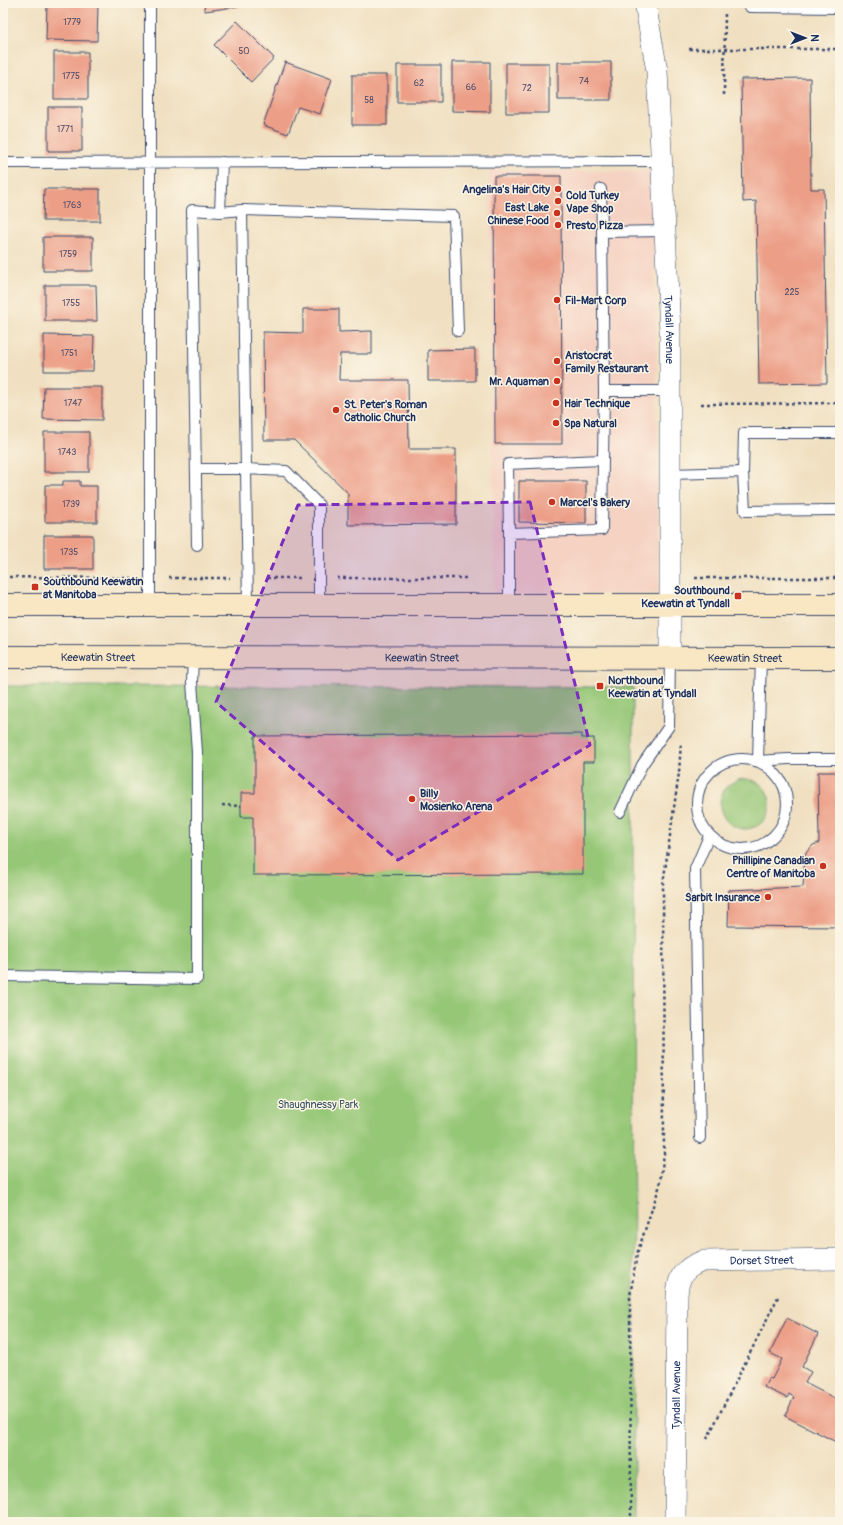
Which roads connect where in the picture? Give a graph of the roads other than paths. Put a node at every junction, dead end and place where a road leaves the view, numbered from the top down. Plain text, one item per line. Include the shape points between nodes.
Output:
1 (150, 3) edge
2 (645, 3) edge
3 (750, 3) edge
4 (840, 8) edge
5 (662, 161) junction
6 (150, 162) junction
7 (222, 162) junction
8 (3, 163) edge
9 (601, 189) dead end
10 (242, 210) junction
11 (220, 212) junction
12 (665, 231) junction
13 (602, 232) junction
14 (458, 331) dead end
15 (604, 391) junction
16 (669, 391) junction
17 (840, 433) edge
18 (602, 460) junction
19 (196, 469) junction
20 (246, 469) junction
21 (743, 472) junction
22 (670, 474) junction
23 (840, 510) edge
24 (509, 533) junction
25 (197, 545) dead end
26 (3, 605) edge
27 (150, 605) junction
28 (248, 605) junction
29 (319, 605) junction
30 (509, 605) junction
31 (670, 606) junction
32 (840, 606) edge
33 (3, 657) edge
34 (193, 658) junction
35 (670, 658) junction
36 (761, 658) junction
37 (840, 658) edge
38 (840, 759) edge
39 (758, 761) junction
40 (620, 812) dead end
41 (709, 836) junction
42 (3, 976) edge
43 (700, 1138) dead end
44 (840, 1259) edge
45 (686, 1270) joint
46 (675, 1522) edge

1 - 6 lane
2 - 5 street, Tyndall Avenue via 658,71
3 - 4 lane via 750,7
5 - 7 lane
5 - 12 street, Tyndall Avenue
6 - 7 lane
6 - 8 lane
6 - 27 lane
7 - 11 lane
9 - 13 lane
10 - 11 lane
10 - 14 lane via 454,216
10 - 20 lane
11 - 19 lane via 192,210
12 - 13 lane
12 - 16 street, Tyndall Avenue via 670,331
13 - 15 lane
15 - 16 lane
15 - 18 lane
16 - 22 street, Tyndall Avenue
17 - 21 lane via 744,433
18 - 24 lane via 602,530
18 - 24 lane via 508,464
19 - 20 lane
19 - 25 lane
20 - 28 lane
20 - 29 lane via 286,471 319,505
21 - 22 lane
21 - 23 lane via 745,511
22 - 31 street, Tyndall Avenue
24 - 30 lane
26 - 27 main road
27 - 28 main road
28 - 29 main road
29 - 30 main road
30 - 31 main road
31 - 32 main road
31 - 35 street, Tyndall Avenue
33 - 34 main road, Keewatin Street
34 - 35 main road, Keewatin Street
34 - 42 lane via 197,759 197,979
35 - 36 main road, Keewatin Street
35 - 40 lane via 669,726 642,765
36 - 37 main road, Keewatin Street
36 - 39 lane
38 - 39 lane
39 - 41 lane via 743,758 728,760 714,767 704,778 697,793 696,808 700,823
39 - 41 lane via 771,768 786,793 787,808 784,822 776,834 764,844 750,849 722,845
41 - 43 lane via 695,869
44 - 45 street, Dorset Street via 713,1260 697,1263
45 - 46 street, Tyndall Avenue via 679,1283 677,1296

